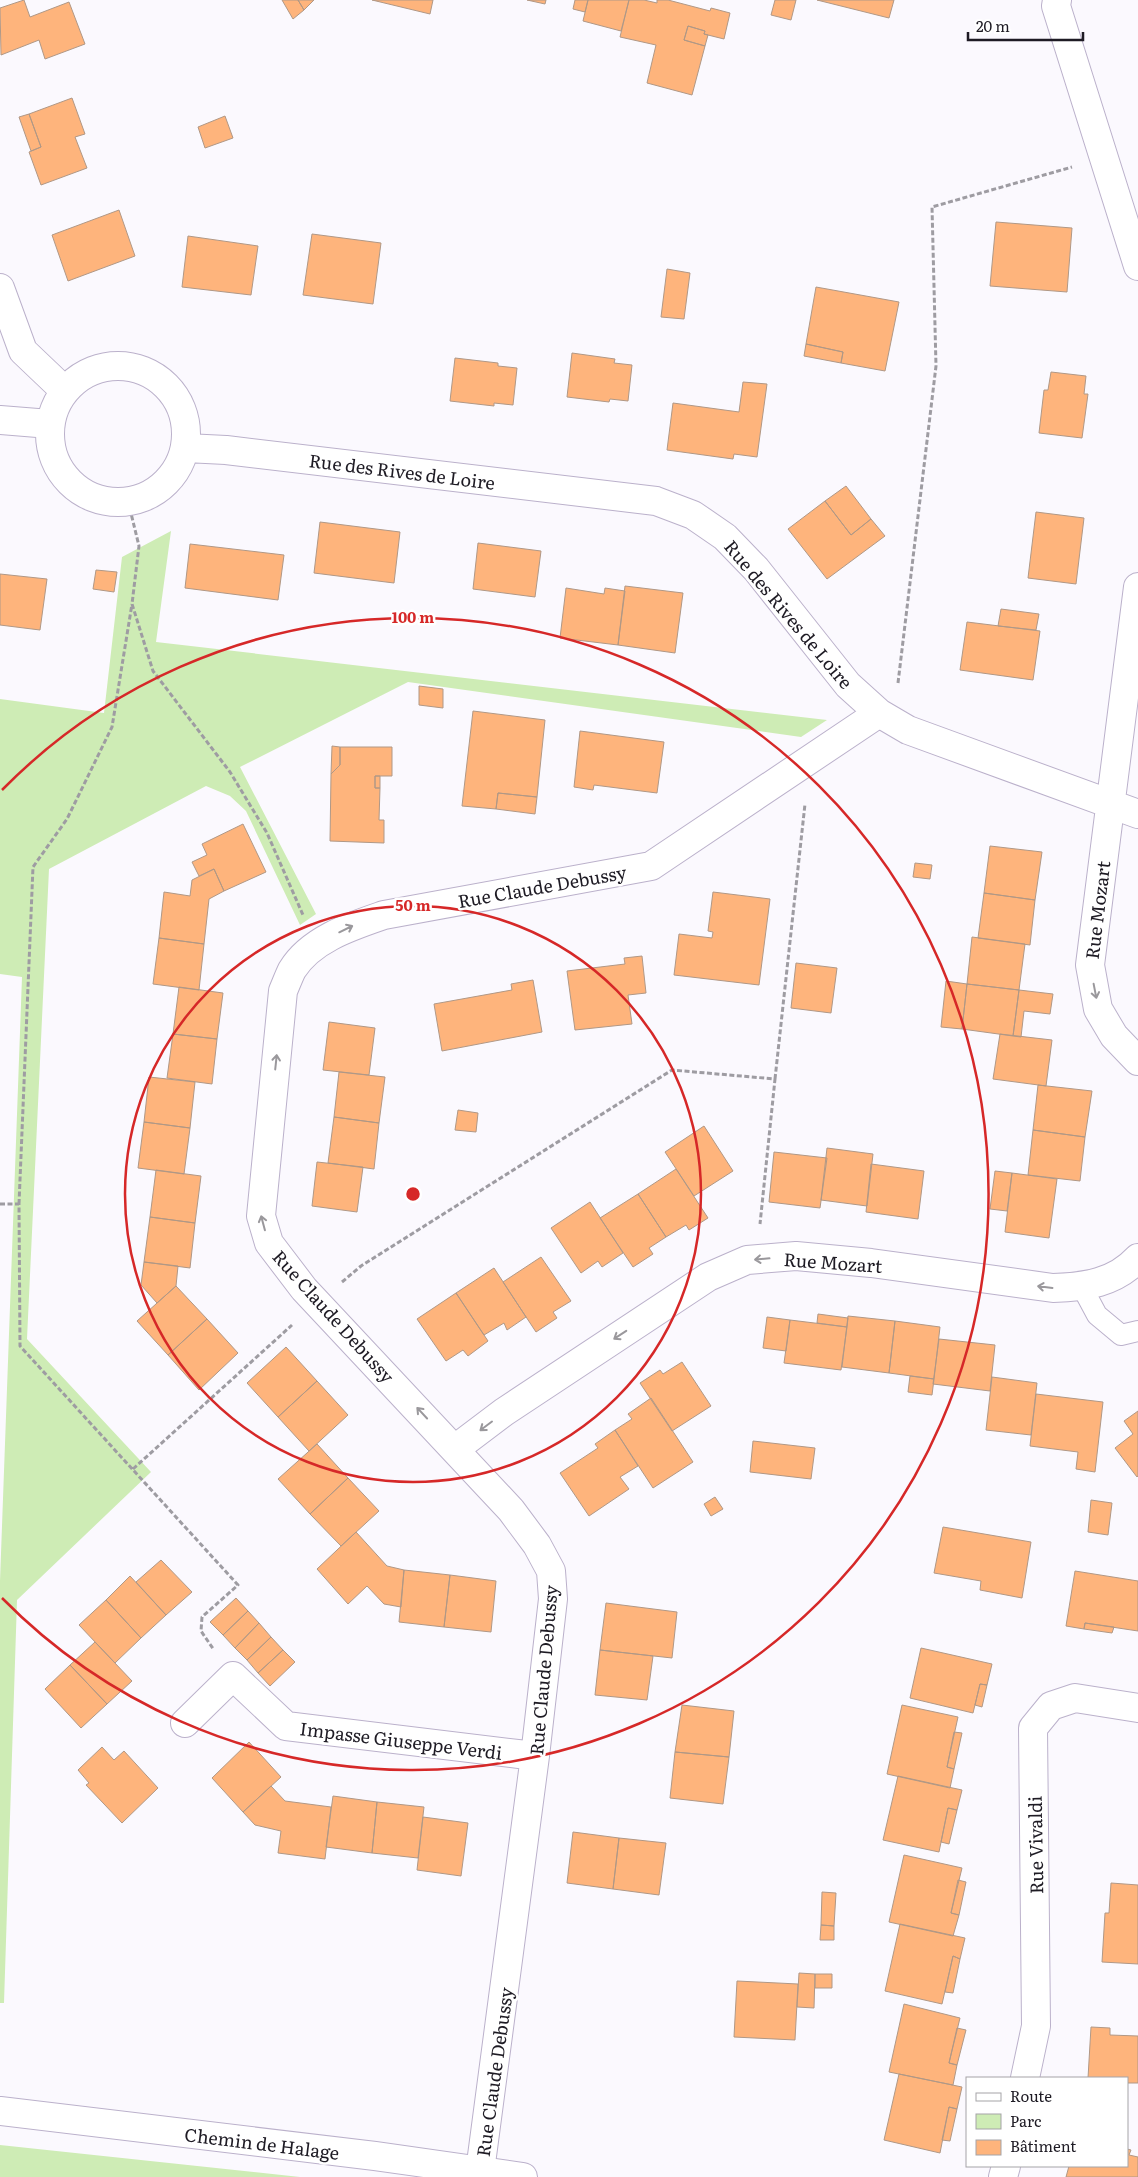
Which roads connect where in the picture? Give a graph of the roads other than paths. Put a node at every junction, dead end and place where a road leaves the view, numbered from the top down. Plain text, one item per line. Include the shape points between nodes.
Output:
1 (1057, 0) edge
2 (1138, 266) edge
3 (0, 288) edge
4 (65, 390) junction
5 (0, 420) edge
6 (50, 424) junction
7 (186, 448) junction
8 (1138, 587) edge
9 (886, 717) junction
10 (1111, 804) junction
11 (1138, 814) edge
12 (1138, 1061) edge
13 (1138, 1258) edge
14 (1082, 1287) junction
15 (1138, 1331) edge
16 (455, 1449) junction
17 (1138, 1708) edge
18 (185, 1723) dead end
19 (536, 1756) junction
20 (1025, 2077) edge
21 (0, 2111) edge
22 (480, 2172) junction
23 (523, 2177) edge

1 - 2 street via 1056,6
3 - 4 street via 23,351
4 - 6 street via 55,406
4 - 7 street via 82,376 103,367 125,365 148,372 166,384 180,403 187,426
5 - 6 street
6 - 7 street via 51,448 60,469 75,487 95,499 118,503 141,499 162,487 177,470
7 - 9 street, Rue des Rives de Loire via 656,501 693,515 725,537 756,569 848,685
8 - 10 street, Rue Mozart
9 - 10 street, Rue des Rives de Loire via 918,733
16 -> 9 street, Rue Claude Debussy via 304,1289 269,1243 261,1216 284,991 293,969 316,945 350,927 384,915 651,866 810,760
10 - 11 street, Rue des Rives de Loire
10 -> 12 street, Rue Mozart via 1090,965 1098,1009 1114,1036
13 - 14 street, Rue Mozart via 1105,1281
14 - 15 lane via 1097,1315 1121,1335
14 -> 16 street, Rue Mozart via 1053,1288 806,1257 747,1260 708,1277 504,1412
16 - 19 street, Rue Claude Debussy via 511,1510 537,1545 551,1571 552,1599
17 - 20 street, Rue Vivaldi via 1075,1698 1050,1706 1034,1728 1036,2026
18 - 19 street, Impasse Giuseppe Verdi via 233,1676 286,1726
19 - 22 street, Rue Claude Debussy
21 - 22 street, Chemin de Halage
22 - 23 street, Chemin de Halage

